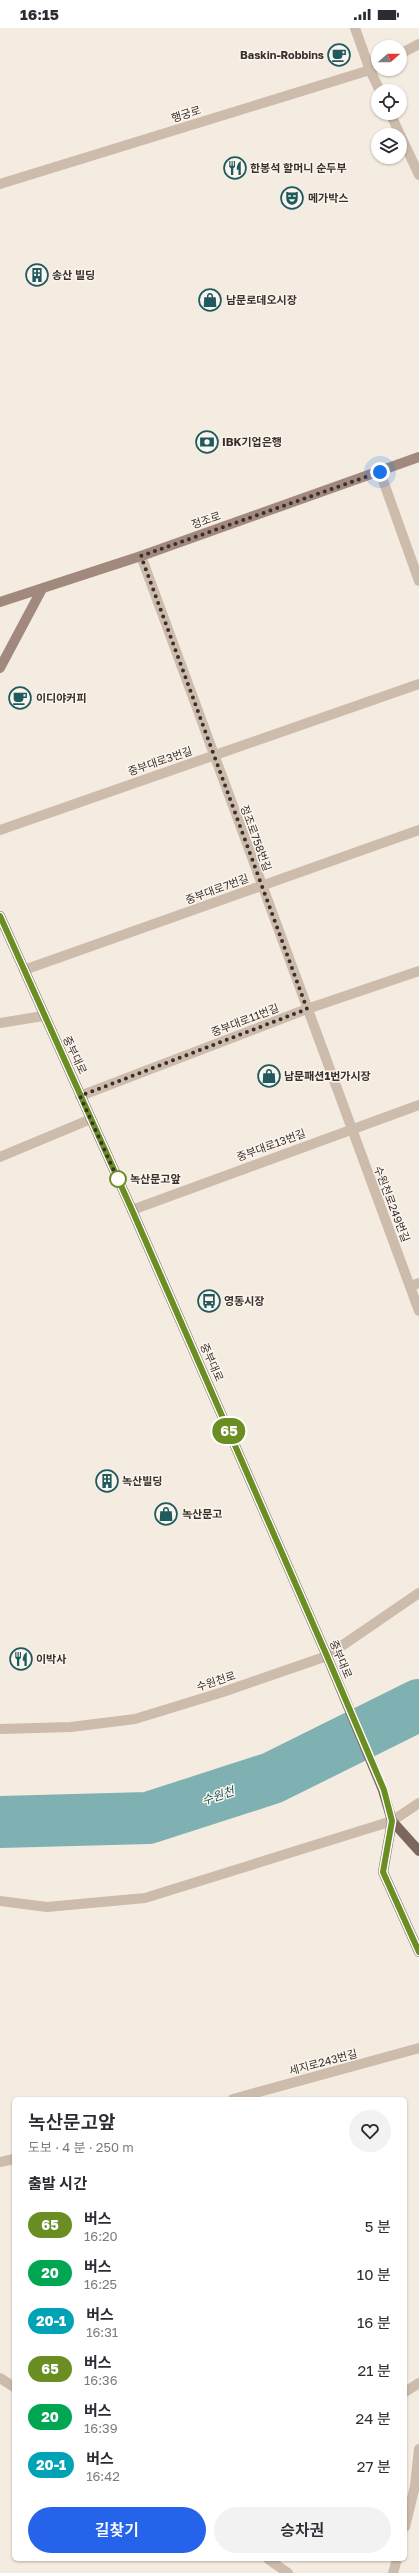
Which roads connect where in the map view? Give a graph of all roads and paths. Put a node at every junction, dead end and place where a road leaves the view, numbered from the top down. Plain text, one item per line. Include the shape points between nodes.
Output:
1 (355, 28) edge
2 (419, 44) edge
3 (407, 50) edge
4 (371, 62) edge
5 (371, 69) edge
6 (393, 120) edge
7 (419, 175) edge
8 (0, 184) edge
9 (419, 457) edge
10 (380, 472) junction
11 (141, 556) junction
12 (419, 581) edge
13 (42, 589) junction
14 (0, 602) edge
15 (0, 668) edge
16 (419, 684) edge
17 (213, 755) junction
18 (0, 830) edge
19 (419, 830) edge
20 (261, 886) junction
21 (0, 916) edge
22 (24, 970) junction
23 (419, 971) edge
24 (307, 1009) junction
25 (43, 1016) junction
26 (0, 1023) edge
27 (80, 1096) junction
28 (419, 1105) edge
29 (91, 1119) junction
30 (351, 1128) junction
31 (0, 1157) edge
32 (132, 1210) junction
33 (415, 1284) edge
34 (419, 1311) edge
35 (419, 1593) edge
36 (327, 1656) junction
37 (0, 1729) edge
38 (419, 1803) edge
39 (392, 1821) junction
40 (419, 1851) edge
41 (0, 1901) edge
42 (419, 1952) edge
43 (419, 2048) edge
44 (240, 2097) edge
45 (12, 2159) edge
46 (0, 2162) edge
47 (0, 2378) edge
48 (419, 2383) edge
49 (12, 2386) edge
50 (407, 2391) edge
51 (419, 2449) edge
52 (407, 2519) edge
53 (271, 2561) edge
54 (397, 2561) edge
55 (288, 2573) edge
56 (394, 2573) edge

1 - 4 street
2 - 3 street
5 - 8 street, 행궁로
6 - 7 street
9 - 10 street, 정조로
10 - 11 street, 정조로
10 - 12 street
11 - 13 street, 정조로
11 - 17 street, 정조로758번길
13 - 14 street, 정조로
13 - 15 street
16 - 17 street, 중부대로3번길
17 - 18 street, 중부대로3번길
17 - 20 street, 정조로758번길
19 - 20 street, 중부대로7번길
20 - 22 street, 중부대로7번길
20 - 24 street, 정조로758번길
21 - 22 main road, 중부대로
22 - 25 main road, 중부대로
23 - 24 street, 중부대로11번길
24 - 27 street, 중부대로11번길
24 - 30 street, 정조로758번길
25 - 26 street
25 - 27 main road, 중부대로
27 - 29 main road, 중부대로
28 - 30 street, 중부대로13번길
29 - 31 street
29 - 32 main road, 중부대로
30 - 32 street, 중부대로13번길
30 - 33 street, 수원천로249번길
32 - 36 main road, 중부대로
33 - 34 street, 수원천로249번길
35 - 36 street, 수원천로
36 - 37 street, 수원천로 via 135,1718 71,1727
36 - 39 main road, 중부대로 via 384,1790
38 - 39 street
39 - 40 main road, 중부대로
39 - 41 street via 145,1898 47,1907
39 - 42 main road, 중부대로 via 383,1872
43 - 44 street, 세지로243번길
45 - 46 street
47 - 49 street
48 - 50 street
51 - 52 street via 415,2486
53 - 55 street
54 - 56 street

